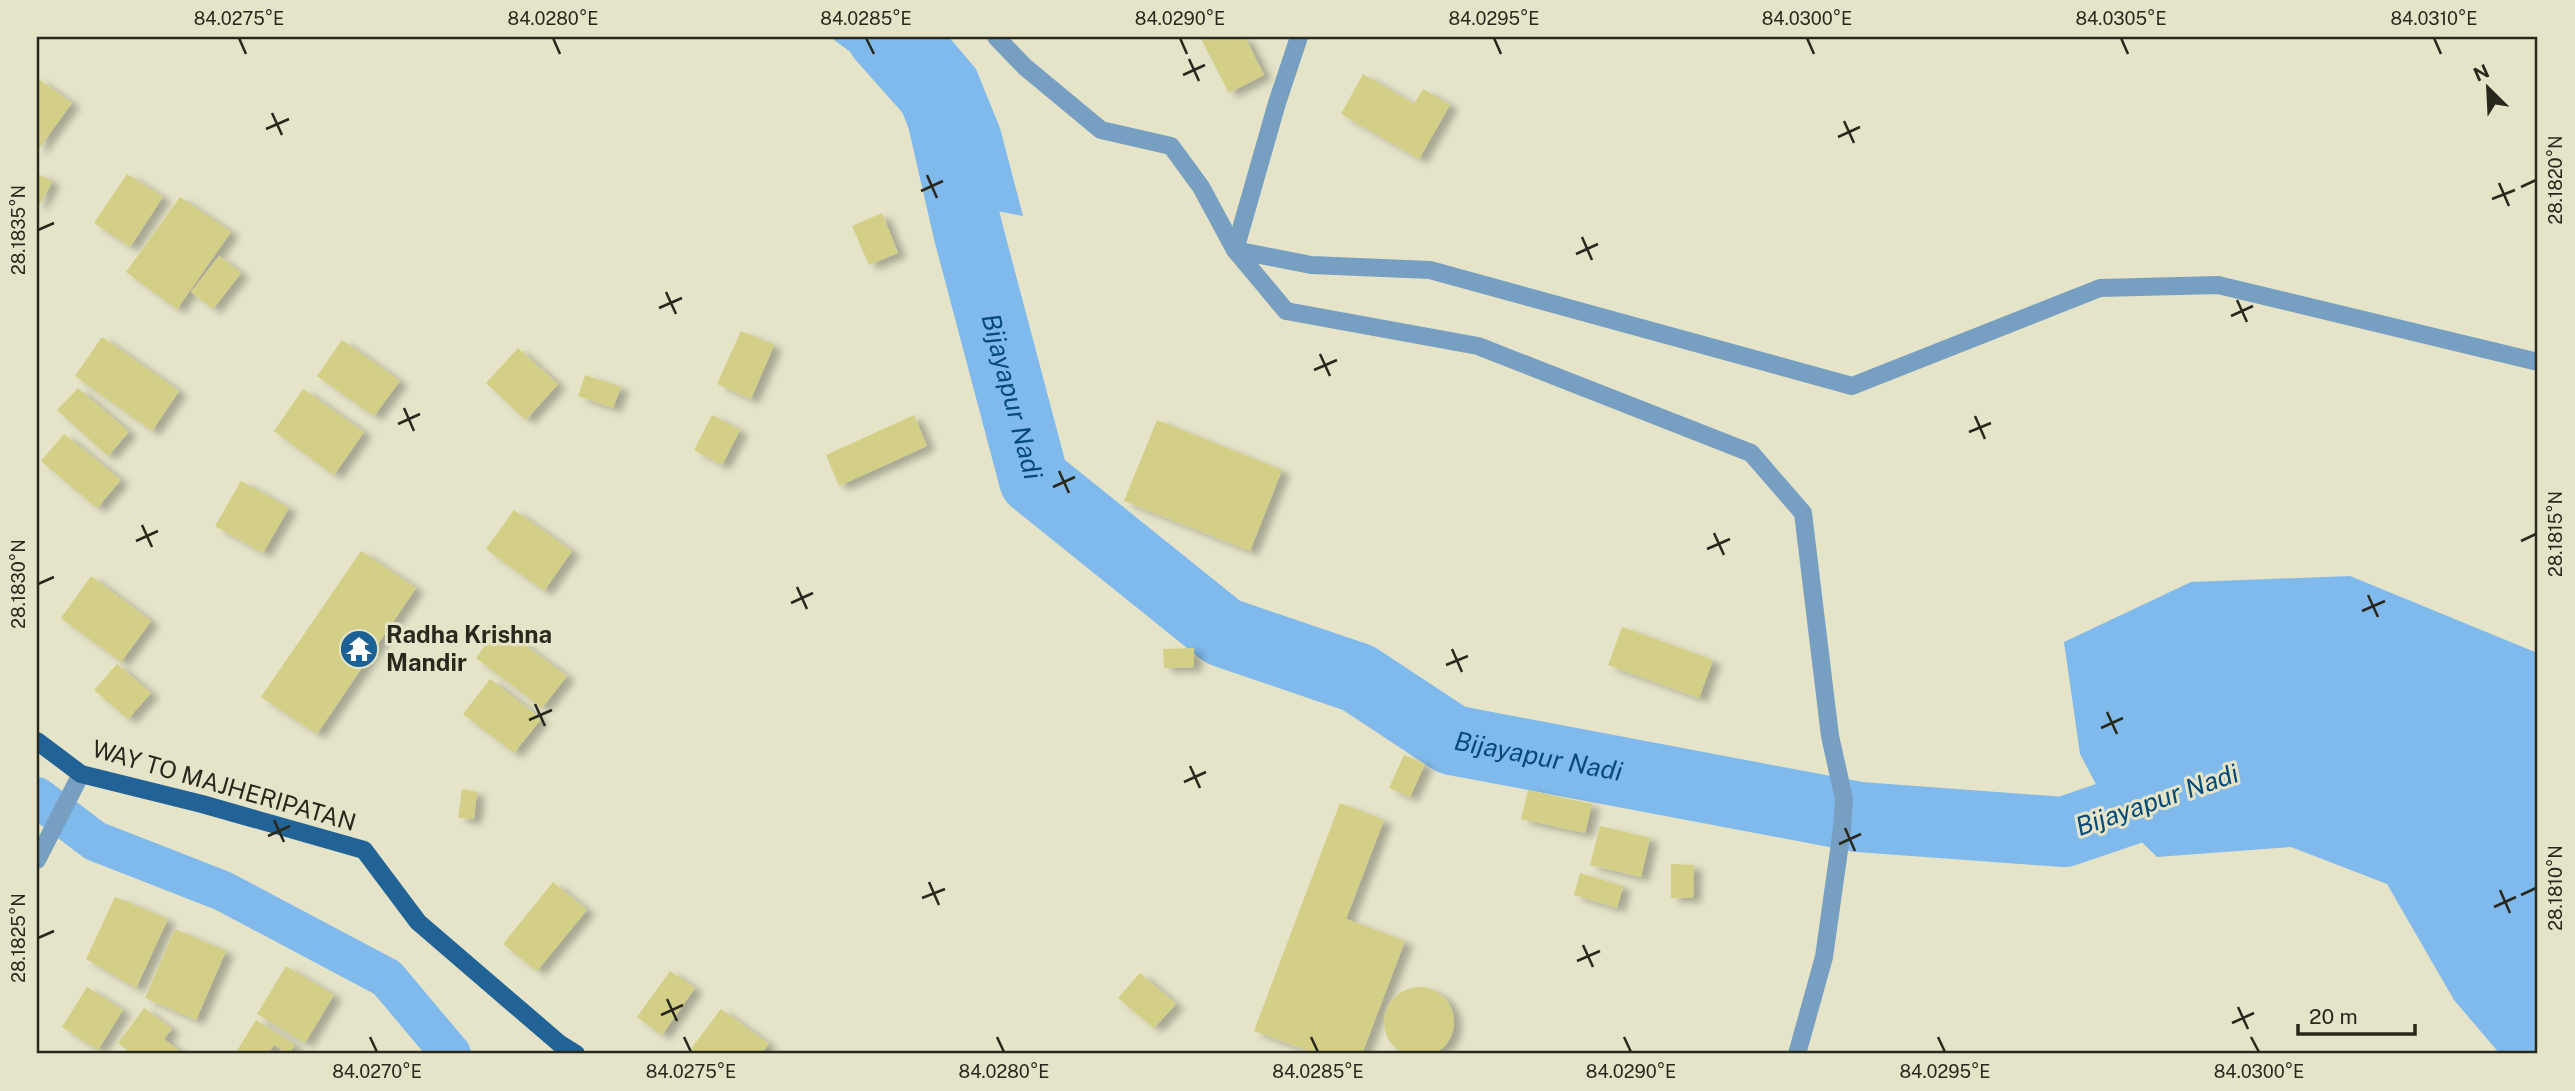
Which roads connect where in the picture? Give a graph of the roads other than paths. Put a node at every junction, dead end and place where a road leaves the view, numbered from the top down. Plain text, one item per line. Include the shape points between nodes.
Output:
1 (996, 37) edge
2 (1299, 37) edge
3 (1235, 250) junction
4 (2538, 362) edge
5 (37, 741) edge
6 (81, 774) junction
7 (37, 860) edge
8 (561, 1049) edge
9 (576, 1054) edge
10 (1797, 1054) edge

1 - 3 street via 1101,130 1171,146 1201,187
2 - 3 street
3 - 4 street via 1311,265 1430,270 1852,386 2101,288 2218,285
3 - 10 street via 1286,311 1478,346 1751,453 1803,513 1830,736 1844,799 1824,957
5 - 6 main road, WAY TO MAJHERIPATAN
6 - 7 street
6 - 8 main road, WAY TO MAJHERIPATAN via 364,850 418,922
8 - 9 main road, WAY TO MAJHERIPATAN

